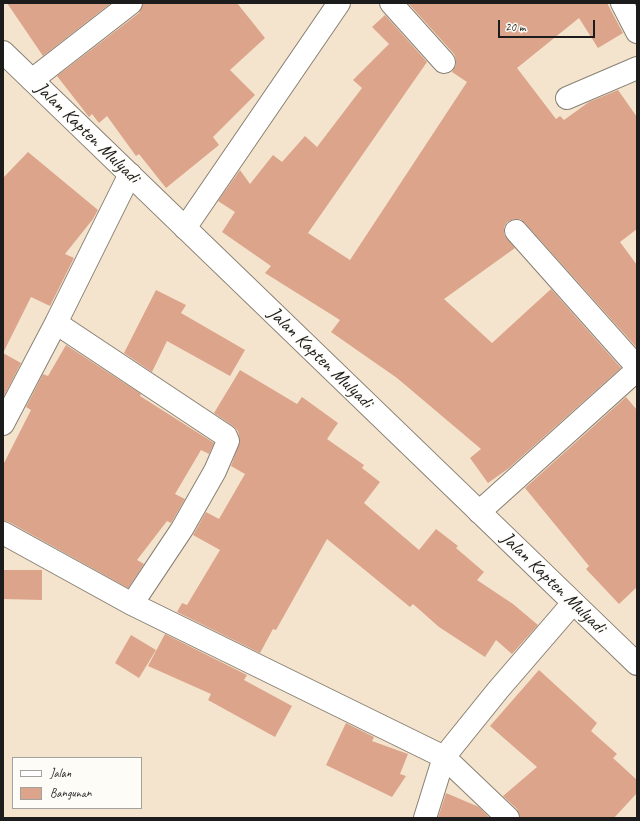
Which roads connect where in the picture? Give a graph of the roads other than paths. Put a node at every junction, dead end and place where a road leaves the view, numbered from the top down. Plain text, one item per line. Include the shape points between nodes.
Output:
1 (131, 3) edge
2 (339, 3) edge
3 (391, 3) edge
4 (622, 3) edge
5 (637, 32) edge
6 (3, 52) edge
7 (444, 62) dead end
8 (637, 68) edge
9 (32, 80) junction
10 (567, 98) dead end
11 (130, 174) junction
12 (185, 228) junction
13 (516, 232) dead end
14 (56, 323) junction
15 (637, 368) edge
16 (3, 424) edge
17 (479, 512) junction
18 (3, 533) edge
19 (573, 603) junction
20 (132, 604) junction
21 (637, 664) edge
22 (444, 757) junction
23 (426, 818) edge
24 (508, 818) edge

1 - 9 street
2 - 12 street
3 - 7 street
4 - 5 street
6 - 9 street, Jalan Kapten Mulyadi
8 - 10 street
9 - 11 street, Jalan Kapten Mulyadi
11 - 12 street, Jalan Kapten Mulyadi
11 - 14 street
12 - 17 street, Jalan Kapten Mulyadi
13 - 15 street
14 - 16 street
14 - 20 street via 226,436 228,441 216,471 182,529
15 - 17 street
17 - 19 street, Jalan Kapten Mulyadi
18 - 20 street
19 - 21 street, Jalan Kapten Mulyadi
19 - 22 street
20 - 22 street
22 - 23 street
22 - 24 street

